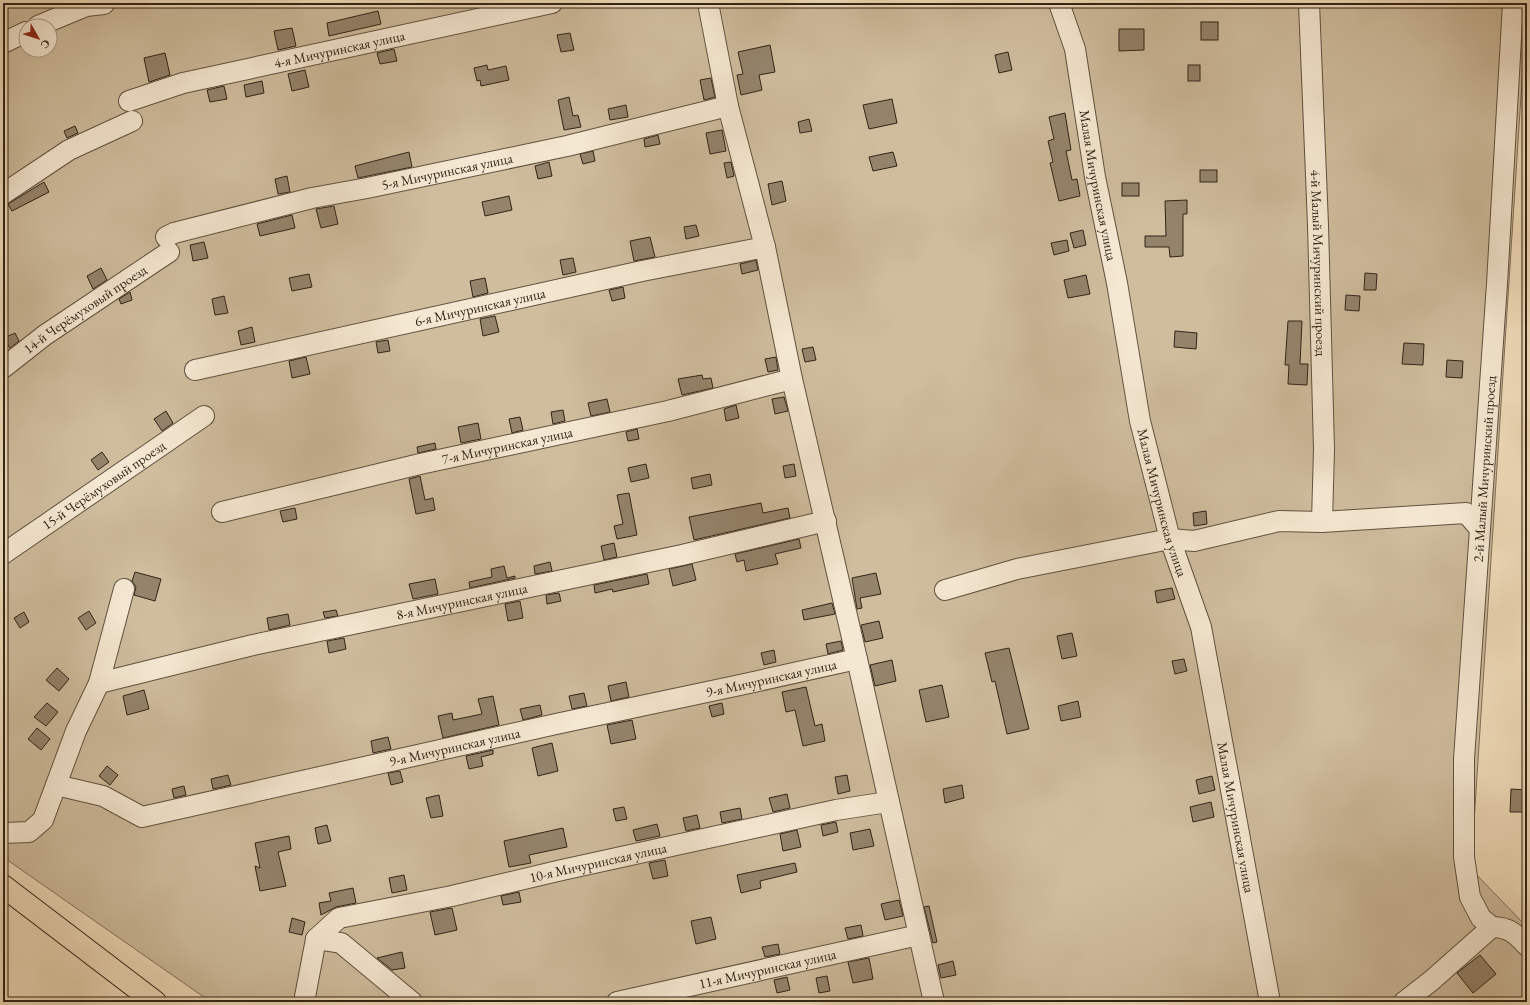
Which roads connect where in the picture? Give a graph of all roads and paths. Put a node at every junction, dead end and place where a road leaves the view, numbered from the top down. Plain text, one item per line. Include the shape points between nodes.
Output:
1 (552, 3) edge
2 (708, 3) edge
3 (1059, 3) edge
4 (1309, 3) edge
5 (1513, 3) edge
6 (104, 4) dead end
7 (57, 18) edge
8 (18, 36) edge
9 (3, 43) edge
10 (129, 101) dead end
11 (728, 106) junction
12 (132, 121) dead end
13 (3, 194) edge
14 (168, 245) joint
15 (765, 247) junction
16 (3, 368) edge
17 (195, 370) dead end
18 (792, 379) junction
19 (204, 416) dead end
20 (1483, 489) junction
21 (222, 512) dead end
22 (1466, 513) junction
23 (826, 521) junction
24 (1322, 522) junction
25 (1480, 529) junction
26 (1170, 539) junction
27 (3, 554) edge
28 (124, 589) dead end
29 (945, 590) dead end
30 (857, 659) junction
31 (98, 683) junction
32 (56, 785) junction
33 (888, 802) junction
34 (3, 833) edge
35 (3, 886) edge
36 (1492, 928) junction
37 (919, 934) junction
38 (316, 939) junction
39 (1527, 946) edge
40 (156, 1002) edge
41 (304, 1002) edge
42 (412, 1002) edge
43 (617, 1002) edge
44 (934, 1002) edge
45 (1270, 1002) edge
46 (1404, 1002) edge

1 - 10 street, 4-я Мичуринская улица via 183,82
2 - 11 street
3 - 26 street, Малая Мичуринская улица via 1075,49 1095,177 1117,283 1140,421
4 - 24 street, 4-й Малый Мичуринский проезд via 1324,449
5 - 20 street, 2-й Малый Мичуринский проезд
6 - 7 street via 86,6
8 - 9 street
11 - 14 street, 5-я Мичуринская улица via 567,146 312,198 181,231
11 - 15 street
12 - 13 street via 69,150
14 - 16 street, 14-й Черёмуховый проезд
15 - 17 street, 6-я Мичуринская улица via 642,271
15 - 18 street
18 - 21 street, 7-я Мичуринская улица via 668,411 420,464
18 - 23 street
19 - 27 street, 15-й Черёмуховый проезд
20 - 22 street via 1473,507
20 - 25 street, 2-й Малый Мичуринский проезд
22 - 24 street
22 - 25 street
23 - 30 street
23 - 31 street, 8-я Мичуринская улица via 682,555 253,644
24 - 26 street via 1278,522 1194,541
25 - 36 street, 2-й Малый Мичуринский проезд via 1464,759 1464,857 1470,897 1481,918
26 - 29 street via 1017,569
26 - 45 street, Малая Мичуринская улица via 1201,627
28 - 31 street
30 - 32 street, 9-я Мичуринская улица via 142,817 103,796
30 - 33 street
31 - 32 street
32 - 34 street via 43,820 29,832
33 - 37 street
33 - 38 street, 10-я Мичуринская улица via 836,810 452,896 339,918
35 - 40 main road
36 - 39 street via 1503,927 1515,933
36 - 46 street
37 - 43 street, 11-я Мичуринская улица
37 - 44 street
38 - 41 street
38 - 42 street via 341,943

